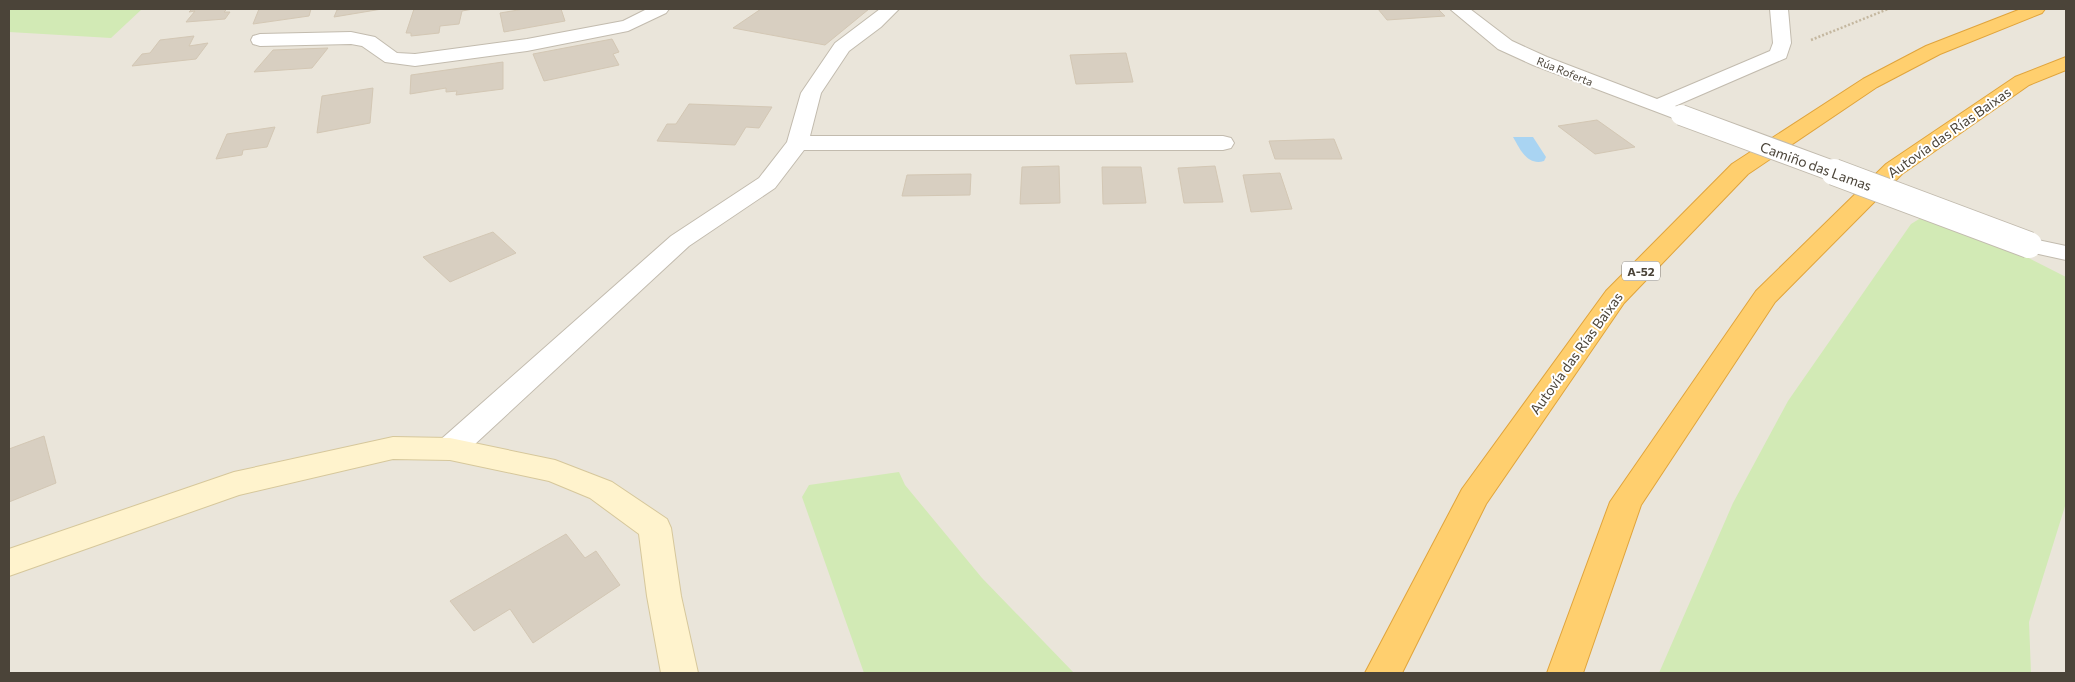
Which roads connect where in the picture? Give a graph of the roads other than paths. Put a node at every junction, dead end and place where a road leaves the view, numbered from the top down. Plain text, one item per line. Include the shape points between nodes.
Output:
1 (660, 9) edge
2 (890, 9) edge
3 (1459, 9) edge
4 (1779, 9) edge
5 (2036, 9) edge
6 (260, 40) dead end
7 (2066, 63) edge
8 (1657, 106) junction
9 (1681, 116) joint
10 (798, 143) junction
11 (1223, 143) dead end
12 (2066, 253) edge
13 (450, 449) junction
14 (9, 563) edge
15 (680, 673) edge
16 (1383, 673) edge
17 (1565, 673) edge

1 - 6 street via 628,26 527,45 415,60 392,58 368,41 351,38
2 - 10 street via 842,47 811,93
3 - 8 street, Rúa Roferta via 1505,45
4 - 8 street via 1782,43 1778,54
5 - 16 highway, Autovía das Rías Baixas / A-52 via 1933,50 1870,83 1740,169 1670,240 1615,297 1473,498
7 - 17 highway, Autovía das Rías Baixas via 2022,81 1894,168 1765,298 1626,502
8 - 9 street, Rúa Roferta
9 - 12 street, Camiño das Lamas, bridge via 2029,245
10 - 11 street
10 - 13 street via 767,183 680,241
13 - 14 street via 392,448 234,484
13 - 15 street via 555,471 601,490 655,528 664,596

